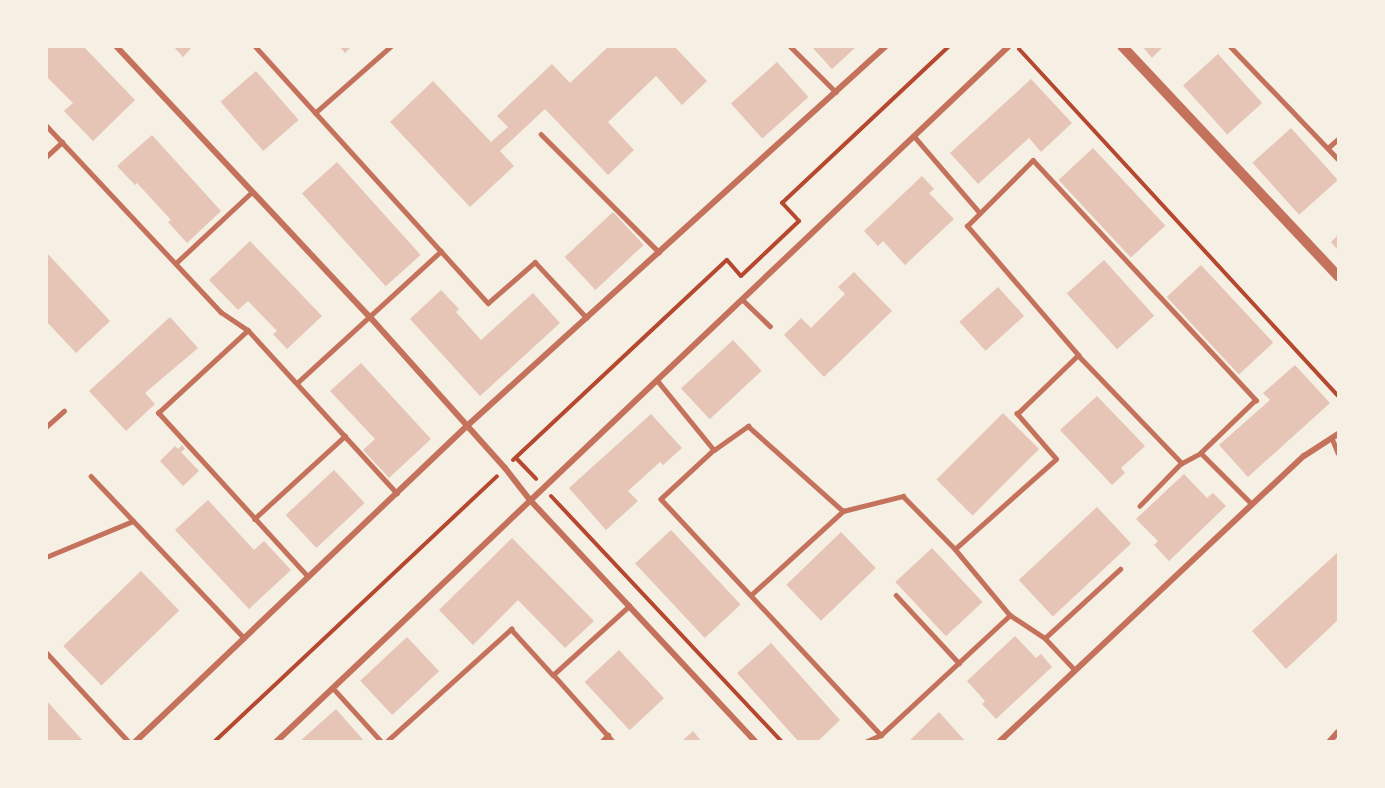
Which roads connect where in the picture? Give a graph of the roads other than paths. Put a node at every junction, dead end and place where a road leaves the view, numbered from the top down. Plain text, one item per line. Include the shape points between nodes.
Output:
1 (116, 46) edge
2 (255, 46) edge
3 (391, 46) edge
4 (790, 46) edge
5 (886, 46) edge
6 (1009, 46) edge
7 (1122, 46) edge
8 (1230, 46) edge
9 (836, 92) junction
10 (315, 113) junction
11 (46, 125) edge
12 (542, 134) dead end
13 (914, 136) junction
14 (1338, 139) edge
15 (62, 142) junction
16 (1328, 148) junction
17 (46, 157) edge
18 (1338, 159) edge
19 (252, 192) junction
20 (980, 213) junction
21 (441, 251) junction
22 (659, 252) junction
23 (176, 263) junction
24 (1338, 276) edge
25 (742, 299) junction
26 (369, 316) junction
27 (587, 318) junction
28 (770, 326) dead end
29 (248, 330) junction
30 (1078, 355) junction
31 (657, 380) junction
32 (297, 383) junction
33 (64, 411) dead end
34 (468, 425) junction
35 (46, 427) edge
36 (1338, 434) edge
37 (345, 436) junction
38 (1332, 438) junction
39 (714, 450) junction
40 (1201, 453) junction
41 (1338, 453) edge
42 (1182, 463) junction
43 (91, 476) dead end
44 (397, 493) junction
45 (530, 500) junction
46 (1252, 504) junction
47 (1140, 507) dead end
48 (843, 511) junction
49 (254, 519) junction
50 (133, 521) junction
51 (955, 549) junction
52 (46, 557) edge
53 (1120, 569) dead end
54 (308, 577) junction
55 (751, 595) junction
56 (896, 595) dead end
57 (629, 606) junction
58 (1010, 615) junction
59 (244, 638) junction
60 (1045, 638) junction
61 (46, 652) edge
62 (959, 663) junction
63 (1075, 670) junction
64 (553, 675) junction
65 (333, 688) junction
66 (1338, 732) edge
67 (608, 735) junction
68 (881, 735) junction
69 (129, 741) edge
70 (135, 741) edge
71 (276, 741) edge
72 (382, 741) edge
73 (386, 741) edge
74 (601, 741) edge
75 (613, 741) edge
76 (756, 741) edge
77 (865, 741) edge
78 (999, 741) edge
79 (1329, 741) edge

1 - 19 street
2 - 10 lane
3 - 10 lane
4 - 9 lane
5 - 9 street
6 - 13 street
7 - 24 street
8 - 16 lane
9 - 22 street
10 - 21 lane
11 - 15 lane
12 - 22 lane
13 - 20 lane
13 - 25 street
14 - 16 lane
15 - 17 lane
15 - 23 lane
16 - 18 lane
19 - 23 lane
19 - 26 street
20 - 30 lane via 967,226
20 - 40 lane via 1033,160 1256,400
21 - 26 lane
21 - 27 lane via 488,303 535,262
22 - 27 street
23 - 29 lane via 221,312
25 - 28 lane
25 - 31 street
26 - 32 lane
26 - 34 street
27 - 34 street
29 - 32 lane
29 - 49 lane via 158,413
30 - 42 lane
30 - 51 lane via 1017,414 1056,459
31 - 39 lane
31 - 45 street
32 - 37 lane
33 - 35 lane
34 - 44 street
34 - 45 street
36 - 38 street
37 - 44 lane
37 - 49 lane
38 - 41 lane
38 - 46 street via 1304,456
39 - 48 lane via 748,426
39 - 55 lane via 661,499
40 - 42 lane
40 - 46 lane
42 - 47 lane
43 - 50 lane
44 - 54 street
45 - 57 street
45 - 65 street
46 - 63 street
48 - 51 lane via 903,496
48 - 55 lane
49 - 54 lane
50 - 52 lane
50 - 59 lane
51 - 58 lane
53 - 60 lane
54 - 59 street
55 - 68 lane
56 - 62 lane
57 - 64 lane
57 - 76 street
58 - 60 lane
58 - 62 lane
59 - 70 street
60 - 63 lane
61 - 69 lane
62 - 68 lane
63 - 78 street
64 - 67 lane
64 - 73 lane via 511,628
65 - 71 street
65 - 72 lane
66 - 79 street
67 - 74 lane
67 - 75 lane
68 - 77 lane

